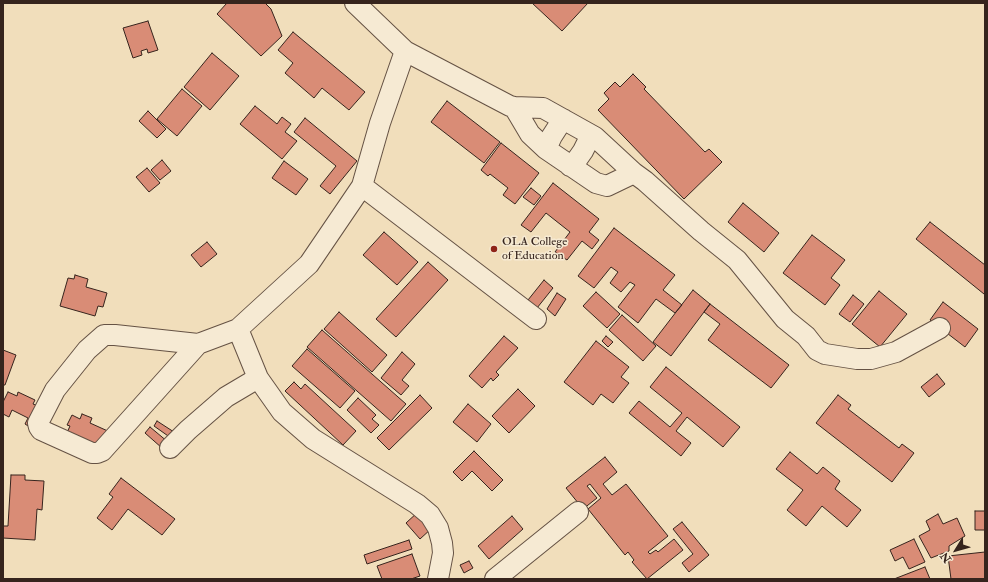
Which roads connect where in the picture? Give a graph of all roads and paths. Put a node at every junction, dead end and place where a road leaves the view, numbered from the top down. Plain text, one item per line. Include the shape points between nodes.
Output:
1 (355, 3) edge
2 (405, 51) junction
3 (514, 107) junction
4 (563, 119) junction
5 (591, 135) junction
6 (546, 149) junction
7 (570, 166) junction
8 (634, 173) junction
9 (362, 186) junction
10 (536, 319) dead end
11 (940, 328) dead end
12 (238, 330) junction
13 (198, 344) junction
14 (258, 378) junction
15 (170, 448) dead end
16 (578, 512) dead end
17 (438, 579) edge
18 (495, 579) edge

1 - 2 lane
2 - 3 lane
2 - 9 lane
3 - 4 lane via 543,108
3 - 6 lane via 530,134
4 - 5 lane
4 - 6 lane
5 - 7 lane via 583,151
5 - 8 lane
6 - 7 lane
7 - 8 lane via 596,183 607,186
8 - 11 lane via 737,260 785,320 806,336 817,350 825,354 871,359 896,352
9 - 10 lane
9 - 12 lane via 309,264
12 - 13 lane
12 - 14 lane
13 - 13 lane via 104,336 87,350 55,390 38,423 39,427 92,453 102,451
14 - 15 lane via 226,397
14 - 17 lane via 282,412 313,439 417,504 430,515 438,528 442,543 443,554
16 - 18 lane

